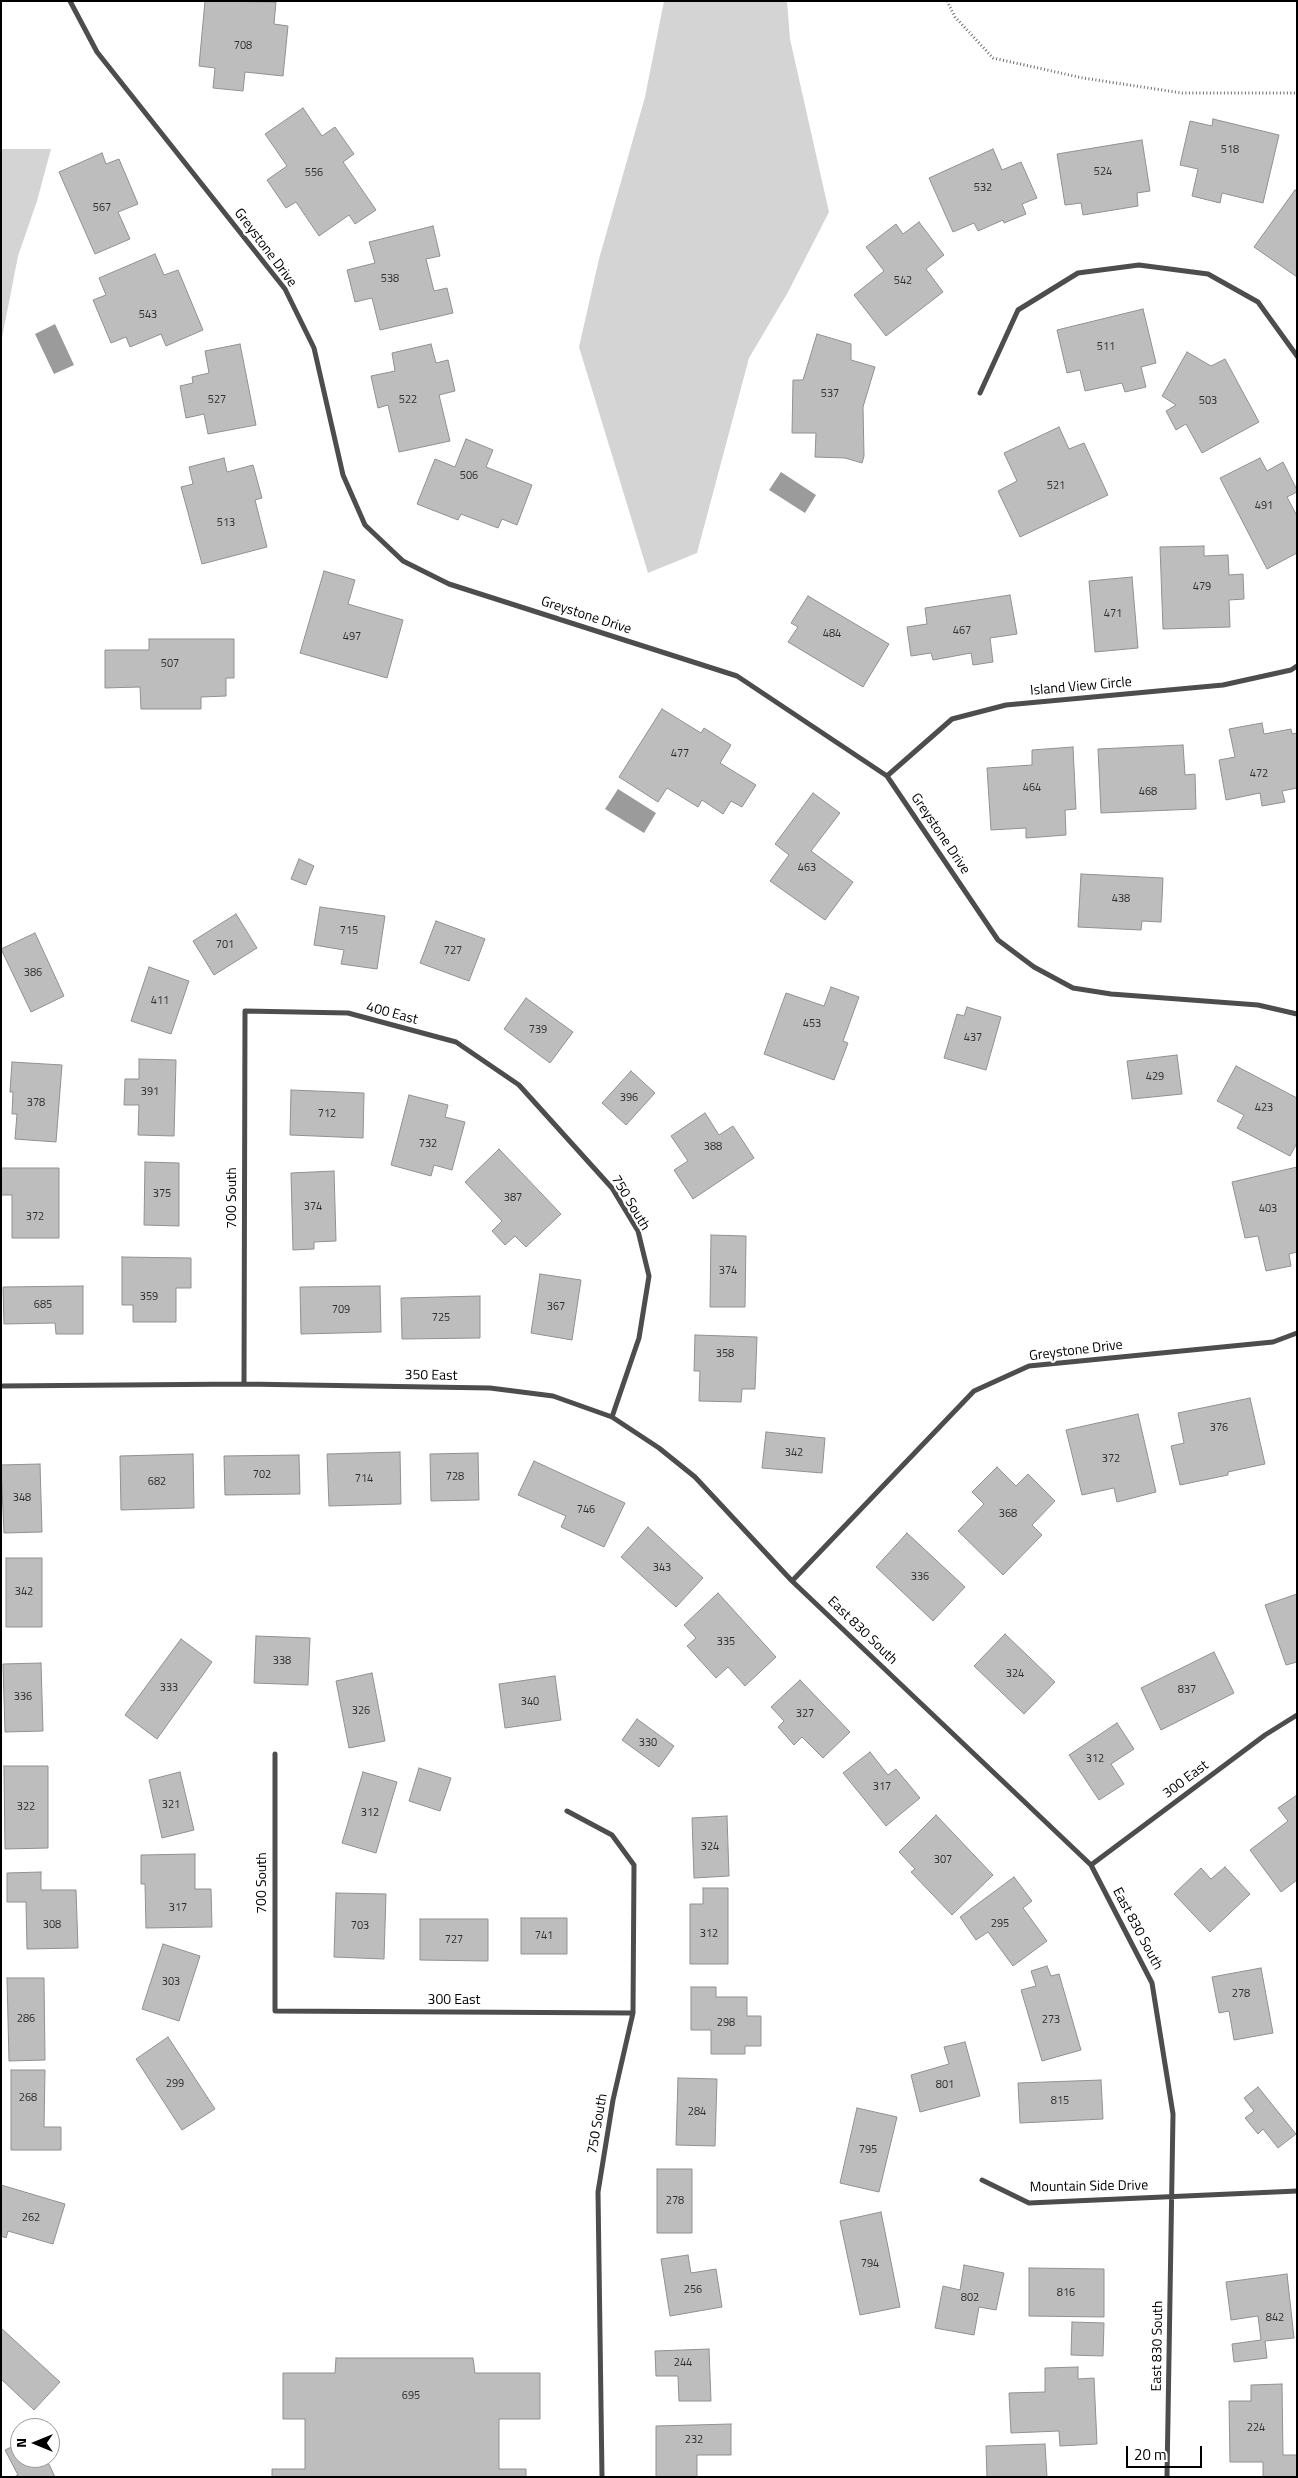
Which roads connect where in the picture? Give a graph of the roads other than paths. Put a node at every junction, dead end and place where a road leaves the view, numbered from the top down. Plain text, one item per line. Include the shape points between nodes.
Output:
1 (70, 1) edge
2 (1297, 356) edge
3 (980, 393) dead end
4 (1297, 666) edge
5 (887, 776) junction
6 (245, 1011) joint
7 (1297, 1014) edge
8 (519, 1085) joint
9 (1297, 1333) edge
10 (244, 1384) junction
11 (1, 1386) edge
12 (612, 1417) junction
13 (792, 1581) junction
14 (1297, 1715) edge
15 (274, 1754) dead end
16 (568, 1811) dead end
17 (1091, 1865) junction
18 (274, 2012) joint
19 (632, 2013) junction
20 (982, 2180) dead end
21 (1297, 2191) edge
22 (1171, 2196) junction
23 (602, 2477) edge
24 (1167, 2477) edge

1 - 5 street, Greystone Drive via 97,52 285,290 314,348 343,475 365,525 403,561 449,584 737,676
2 - 3 street via 1258,302 1208,274 1139,266 1078,272 1018,310
4 - 5 street, Island View Circle via 1292,670 1223,685 1006,705 952,719
5 - 7 street, Greystone Drive via 998,940 1034,967 1073,988 1110,994 1258,1004
6 - 8 street, 400 East via 348,1013 456,1042
6 - 10 street, 700 South
8 - 12 street, 750 South via 612,1188 638,1231 650,1276 639,1338
9 - 13 street, Greystone Drive via 1273,1342 1029,1366 974,1391
10 - 11 street, 350 East
10 - 12 street, 350 East via 490,1388 554,1396
12 - 13 street, 350 East via 695,1477
13 - 17 street, East 830 South
14 - 17 street, 300 East via 1265,1735
15 - 18 street, 700 South
16 - 19 street, 750 South via 612,1835 634,1865
17 - 22 street, East 830 South via 1152,1983 1173,2114
18 - 19 street, 300 East
19 - 23 street, 750 South via 598,2192
20 - 22 street, Mountain Side Drive via 1029,2203
21 - 22 street, Mountain Side Drive
22 - 24 street, East 830 South

